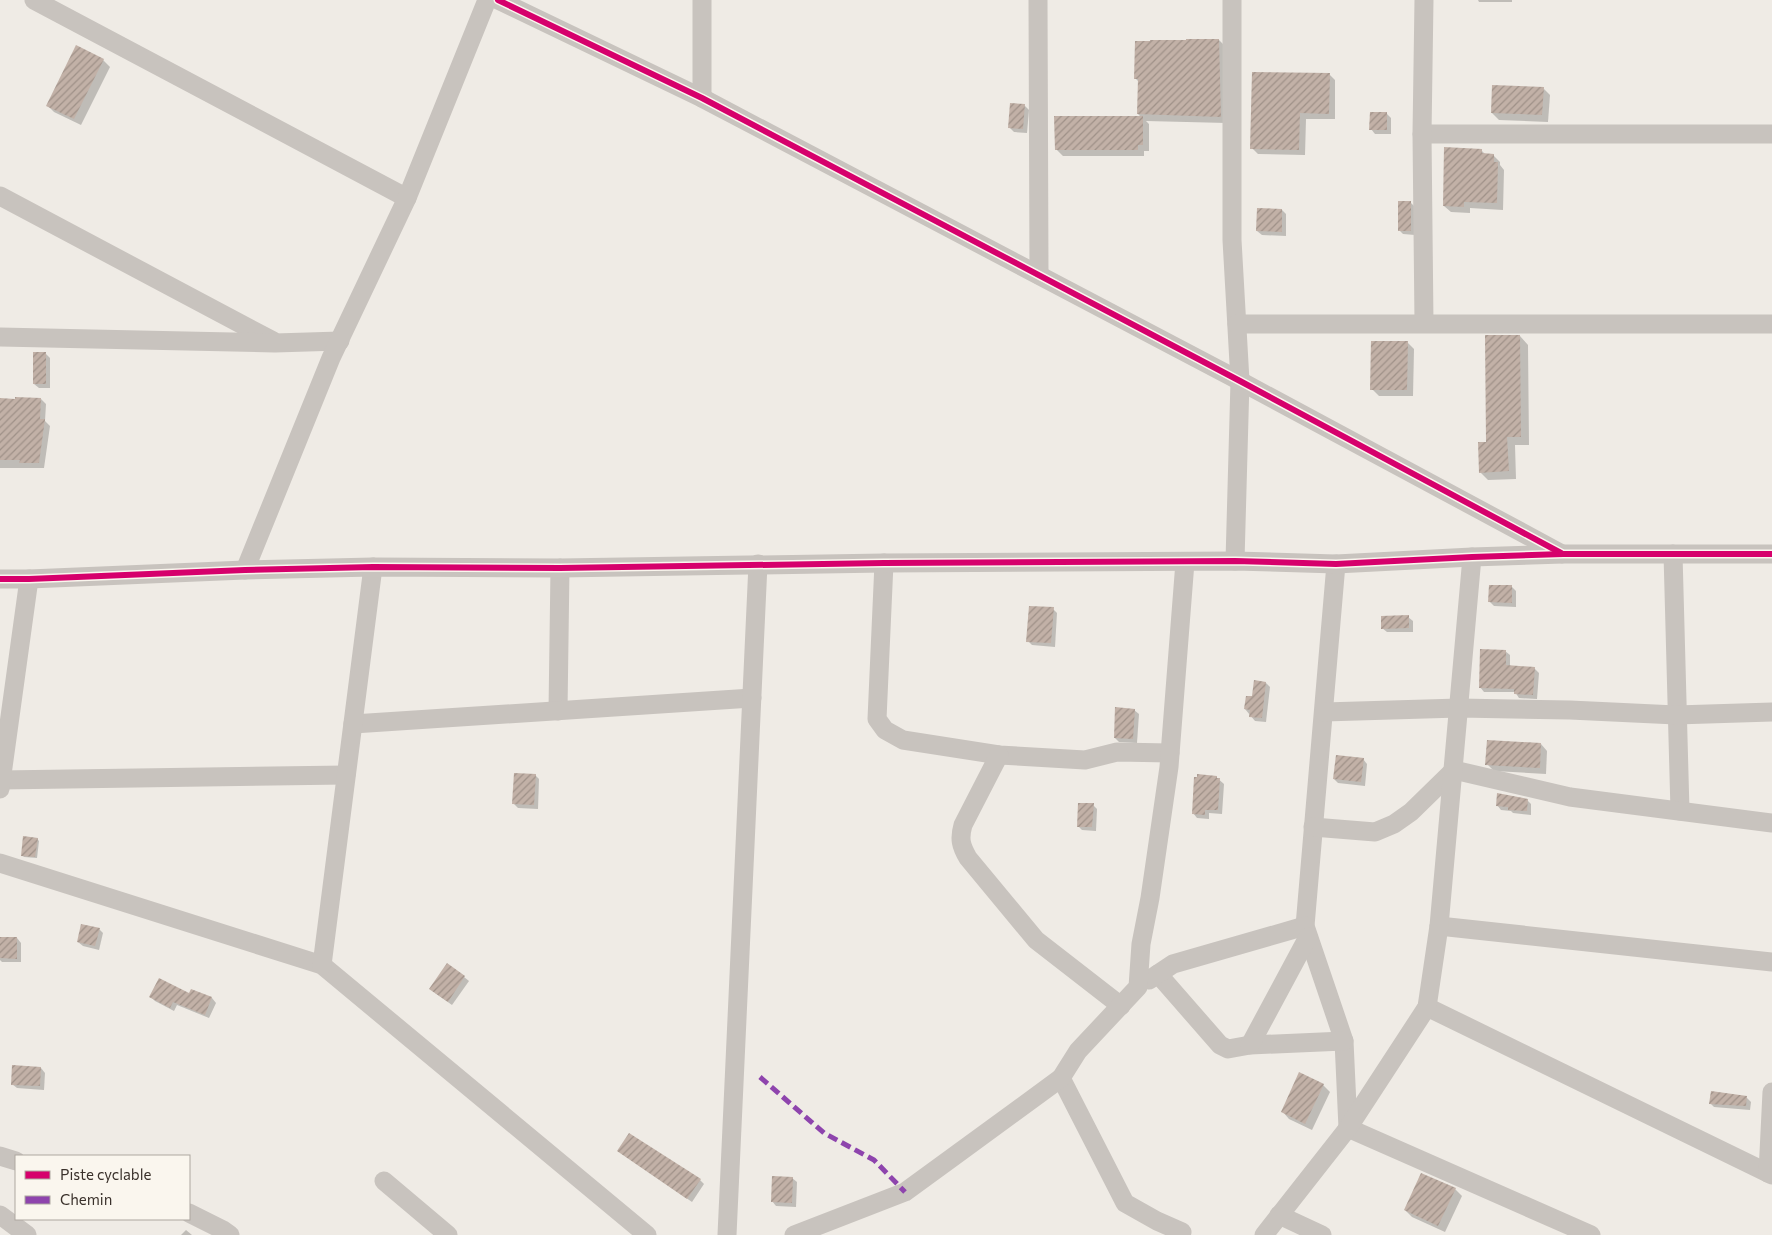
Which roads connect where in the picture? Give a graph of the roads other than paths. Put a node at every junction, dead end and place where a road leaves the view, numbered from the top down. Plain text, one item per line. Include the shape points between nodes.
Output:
1 (34, 0) edge
2 (487, 0) edge
3 (498, 0) edge
4 (702, 0) edge
5 (1038, 0) edge
6 (1232, 0) edge
7 (1424, 0) edge
8 (702, 98) junction
9 (1422, 134) junction
10 (1772, 134) edge
11 (0, 196) edge
12 (407, 198) junction
13 (1039, 275) junction
14 (1424, 323) junction
15 (1237, 324) junction
16 (1772, 324) edge
17 (0, 337) edge
18 (340, 342) junction
19 (275, 343) junction
20 (1240, 381) junction
21 (1563, 554) junction
22 (1673, 554) junction
23 (1772, 554) edge
24 (1472, 557) junction
25 (1235, 561) junction
26 (1185, 562) junction
27 (884, 563) junction
28 (758, 564) junction
29 (1336, 564) junction
30 (373, 567) junction
31 (560, 568) junction
32 (245, 570) junction
33 (0, 579) edge
34 (29, 579) junction
35 (752, 698) junction
36 (1459, 708) junction
37 (558, 711) junction
38 (1324, 712) junction
39 (1772, 712) edge
40 (1676, 715) junction
41 (353, 724) junction
42 (1170, 753) junction
43 (999, 755) junction
44 (1454, 770) junction
45 (346, 775) junction
46 (0, 783) edge
47 (1680, 811) junction
48 (1772, 823) edge
49 (1313, 827) junction
50 (0, 863) edge
51 (1439, 926) junction
52 (1306, 931) junction
53 (1772, 962) edge
54 (322, 965) junction
55 (1158, 974) junction
56 (1138, 988) junction
57 (1121, 1006) junction
58 (1427, 1007) junction
59 (1344, 1041) junction
60 (1250, 1046) junction
61 (1061, 1078) junction
62 (1772, 1092) edge
63 (1348, 1128) junction
64 (0, 1156) edge
65 (15, 1161) edge
66 (1770, 1174) edge
67 (384, 1181) dead end
68 (190, 1214) edge
69 (0, 1215) edge
70 (1279, 1215) junction
71 (1182, 1232) dead end
72 (27, 1235) edge
73 (230, 1235) edge
74 (448, 1235) edge
75 (647, 1235) edge
76 (727, 1235) edge
77 (794, 1235) edge
78 (1264, 1235) edge
79 (1322, 1235) edge
80 (1590, 1235) edge

1 - 12 street
2 - 12 street
3 - 8 street
4 - 8 street
5 - 13 street
6 - 15 street via 1232,240
7 - 9 street
8 - 13 street
9 - 10 street
9 - 14 street
11 - 19 street
12 - 18 street
13 - 20 street
14 - 15 street
14 - 16 street
15 - 20 street
17 - 19 street
18 - 19 street
18 - 32 street
20 - 21 street
20 - 25 street
21 - 22 street
21 - 24 street
22 - 23 street
22 - 40 street
24 - 29 street
24 - 36 street
25 - 26 street
25 - 29 street
26 - 27 street
26 - 42 street
27 - 28 street
27 - 43 street via 877,719 885,730 902,740
28 - 31 street
28 - 35 street
29 - 38 street
30 - 31 street
30 - 32 street
30 - 41 street
31 - 37 street
32 - 34 street
33 - 34 street
34 - 46 street
35 - 37 street
35 - 76 street
36 - 38 street
36 - 40 street
36 - 44 street
37 - 41 street
38 - 49 street
39 - 40 street
40 - 47 street
41 - 45 street
42 - 43 street via 1117,752 1085,760
42 - 56 street via 1141,944
43 - 57 street via 963,825 962,847 1036,940
44 - 47 street via 1570,797
44 - 49 street via 1394,824 1374,832
44 - 51 street
45 - 46 street
45 - 54 street
47 - 48 street
49 - 52 street
50 - 54 street
51 - 53 street
51 - 58 street
52 - 55 street via 1173,964
52 - 59 street
52 - 60 street
54 - 75 street
55 - 56 street
55 - 60 street via 1220,1045 1228,1049
56 - 57 street
57 - 61 street via 1078,1051
58 - 63 street
58 - 66 street
59 - 60 street
59 - 63 street
61 - 71 street via 1125,1203
61 - 77 street via 905,1192
62 - 66 street
63 - 70 street
63 - 80 street
64 - 65 street
67 - 74 street
68 - 73 street
69 - 72 street
70 - 78 street
70 - 79 street

